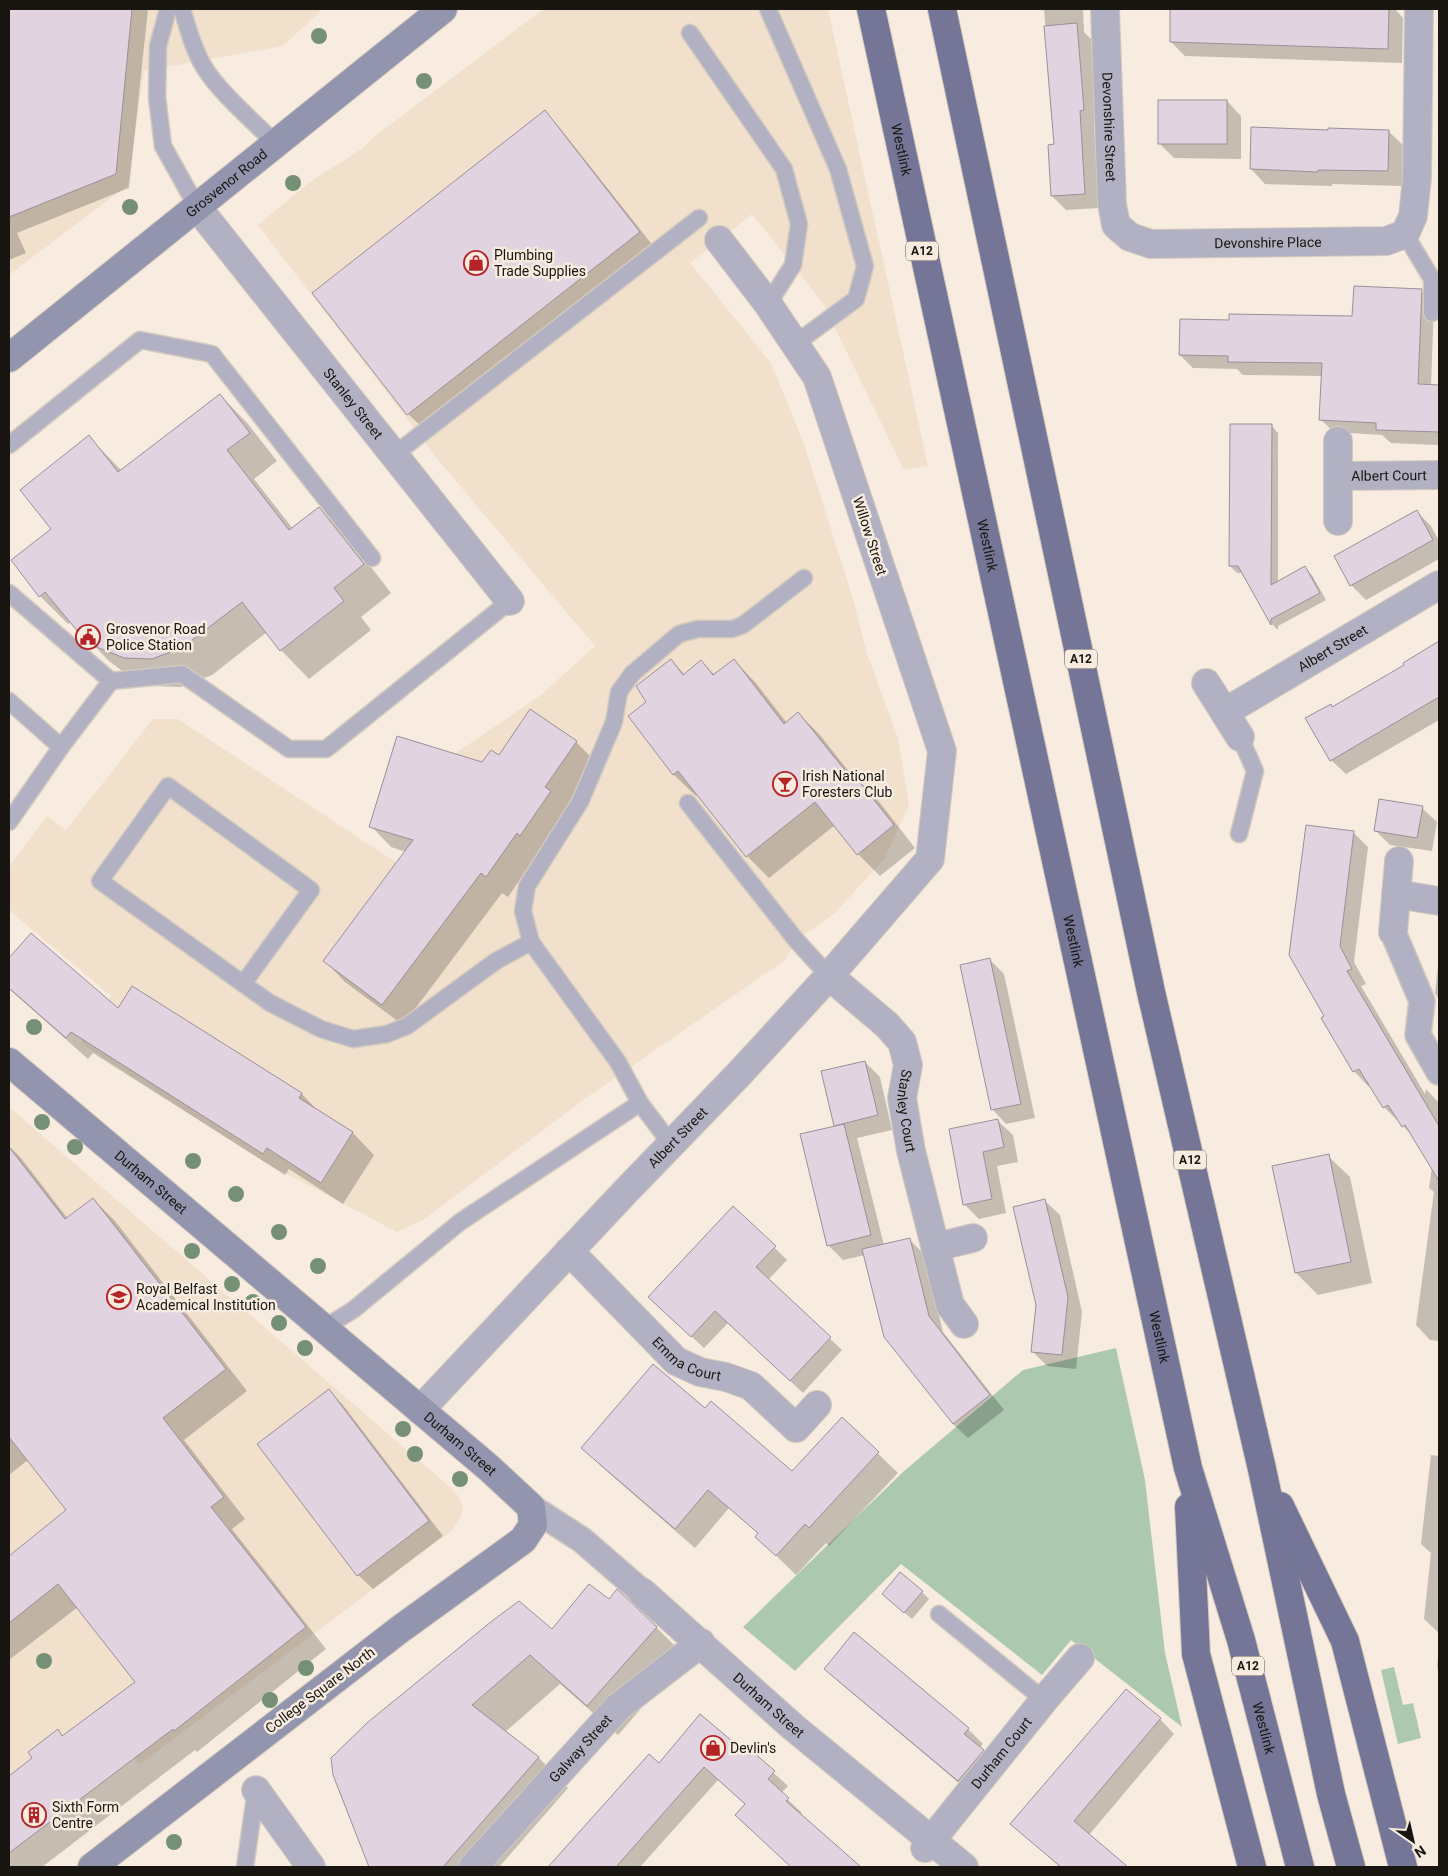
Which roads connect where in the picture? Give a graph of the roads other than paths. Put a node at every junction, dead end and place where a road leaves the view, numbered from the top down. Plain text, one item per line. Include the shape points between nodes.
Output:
1 (168, 9) edge
2 (182, 9) edge
3 (443, 9) edge
4 (768, 9) edge
5 (870, 9) edge
6 (942, 9) edge
7 (1105, 9) edge
8 (1419, 9) edge
9 (690, 33) dead end
10 (276, 144) junction
11 (1428, 179) edge
12 (196, 207) junction
13 (699, 218) dead end
14 (1405, 234) junction
15 (1130, 237) joint
16 (719, 240) dead end
17 (768, 304) junction
18 (1432, 313) dead end
19 (795, 344) junction
20 (9, 358) edge
21 (1338, 441) dead end
22 (9, 445) edge
23 (394, 455) junction
24 (1439, 475) edge
25 (1339, 476) junction
26 (1338, 521) dead end
27 (372, 558) dead end
28 (804, 578) dead end
29 (1439, 585) edge
30 (9, 594) edge
31 (510, 602) joint
32 (111, 682) junction
33 (1206, 683) dead end
34 (9, 701) edge
35 (1225, 712) junction
36 (1240, 737) joint
37 (61, 746) junction
38 (688, 803) dead end
39 (9, 822) edge
40 (1239, 834) dead end
41 (930, 859) joint
42 (1399, 861) dead end
43 (1396, 894) junction
44 (1439, 901) edge
45 (1393, 932) joint
46 (531, 942) junction
47 (829, 976) junction
48 (244, 984) junction
49 (9, 1062) edge
50 (1439, 1072) edge
51 (640, 1103) junction
52 (672, 1144) junction
53 (973, 1238) dead end
54 (936, 1247) junction
55 (569, 1251) junction
56 (964, 1324) dead end
57 (324, 1328) junction
58 (817, 1405) dead end
59 (420, 1410) junction
60 (1188, 1468) junction
61 (1262, 1469) junction
62 (531, 1507) junction
63 (642, 1592) joint
64 (939, 1614) dead end
65 (701, 1643) junction
66 (1080, 1658) dead end
67 (1044, 1700) junction
68 (256, 1790) joint
69 (926, 1845) edge
70 (92, 1867) edge
71 (245, 1867) edge
72 (312, 1867) edge
73 (473, 1867) edge
74 (964, 1867) edge
75 (1252, 1867) edge
76 (1300, 1867) edge
77 (1351, 1867) edge
78 (1403, 1867) edge

1 - 12 lane via 158,46 158,97 163,146
2 - 10 lane via 204,67
3 - 10 main road, Grosvenor Road
4 - 19 lane via 838,169 865,266 856,299
5 - 60 highway, Westlink / A12
6 - 61 highway, A12 via 1151,992
7 - 15 street, Devonshire Street via 1112,204 1116,225
8 - 11 street
9 - 17 lane via 784,169 799,224 793,265
10 - 12 main road, Grosvenor Road
11 - 14 street
12 - 20 main road, Grosvenor Road
12 - 23 street, Stanley Street
13 - 23 lane
14 - 15 street, Devonshire Place via 1386,242 1151,244
14 - 18 lane via 1432,279
16 - 17 street, Willow Street
17 - 19 street, Willow Street
19 - 41 street, Willow Street via 817,377 942,751
21 - 25 street, Albert Court
22 - 27 lane via 140,340 212,354
23 - 31 street, Stanley Street
24 - 25 street, Albert Court
25 - 26 street, Albert Court
28 - 46 lane via 743,625 679,634 632,674 619,692 614,722 580,802 527,886 523,911
29 - 35 street, Albert Street
30 - 32 lane
31 - 32 lane via 326,749 289,749 182,674
32 - 37 lane
33 - 35 street
34 - 37 lane
35 - 36 street
36 - 40 lane via 1255,771
37 - 39 lane
38 - 47 lane via 796,940
41 - 47 street, Albert Street
42 - 43 street
43 - 44 street
43 - 45 street
45 - 50 street via 1422,1002 1418,1034
46 - 48 lane via 496,960 407,1026 387,1034 354,1039 322,1029 270,1002
46 - 51 lane via 618,1062
47 - 52 street, Albert Street
47 - 54 street, Stanley Court via 887,1025 902,1042 908,1065 902,1098 911,1151
48 - 48 lane via 100,880 168,786 311,890
49 - 57 main road, Durham Street
51 - 52 lane
51 - 57 lane via 460,1222 353,1310
52 - 55 street, Albert Street
53 - 54 street
54 - 56 street, Stanley Court via 950,1304
55 - 58 street, Emma Court via 676,1361 700,1372 751,1386 796,1428
55 - 59 street, Albert Street
57 - 59 main road, Durham Street
59 - 62 main road, Durham Street
60 - 75 highway via 1196,1654
60 - 76 highway, Westlink / A12 via 1241,1640
61 - 77 highway, A12 via 1331,1794
61 - 78 highway via 1345,1641
62 - 63 street, Durham Street via 582,1540
62 - 70 main road, College Square North via 533,1525 523,1540 391,1636
63 - 65 street, Durham Street
64 - 67 lane
65 - 69 street, Durham Street
65 - 73 street, Galway Street via 618,1707
66 - 67 street, Durham Court
67 - 69 street, Durham Court
68 - 71 lane
68 - 72 street
69 - 74 street, Durham Street

